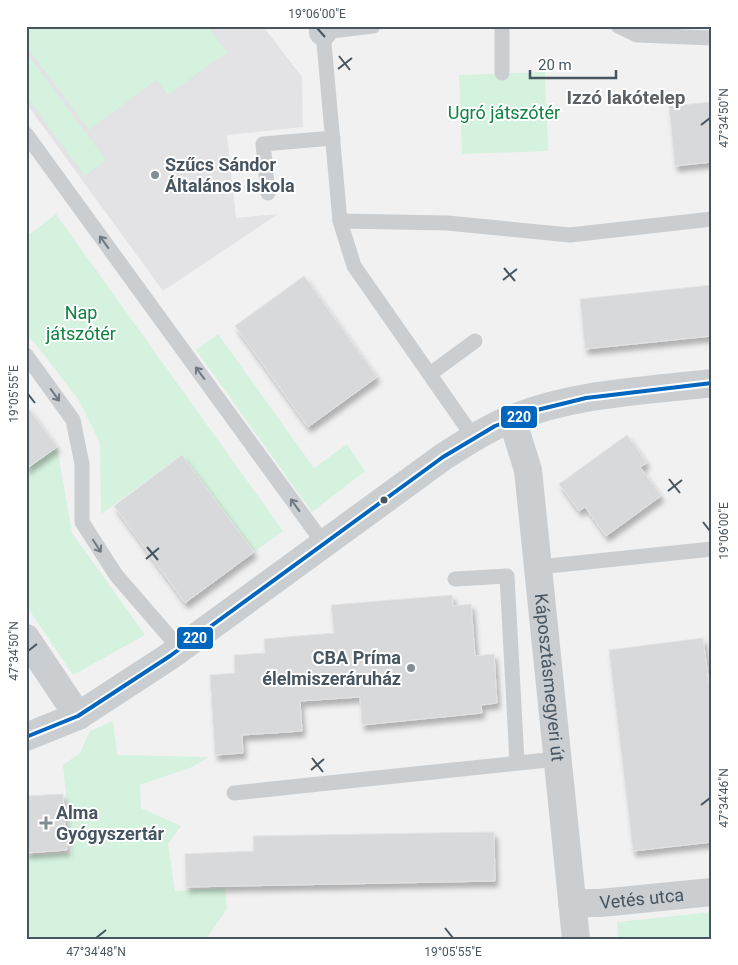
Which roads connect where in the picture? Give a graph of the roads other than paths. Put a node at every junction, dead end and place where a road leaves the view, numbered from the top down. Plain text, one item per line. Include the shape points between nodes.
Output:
1 (373, 26) edge
2 (502, 26) edge
3 (618, 26) edge
4 (324, 29) edge
5 (712, 38) edge
6 (502, 73) dead end
7 (26, 134) edge
8 (332, 138) junction
9 (268, 193) dead end
10 (712, 219) edge
11 (340, 221) junction
12 (475, 341) dead end
13 (26, 355) edge
14 (430, 374) junction
15 (712, 383) edge
16 (512, 419) junction
17 (474, 438) junction
18 (324, 544) junction
19 (712, 549) edge
20 (539, 567) junction
21 (455, 579) dead end
22 (26, 638) edge
23 (180, 649) junction
24 (78, 716) junction
25 (26, 737) edge
26 (557, 759) junction
27 (517, 762) junction
28 (234, 793) dead end
29 (712, 892) edge
30 (572, 903) junction
31 (576, 939) edge

1 - 4 lane
2 - 6 lane
3 - 5 lane via 637,35
4 - 8 lane
18 -> 7 lane
8 - 9 lane via 263,144
8 - 11 lane
10 - 11 lane via 570,235 447,223
11 - 14 lane via 354,266
12 - 14 lane
13 -> 23 lane via 73,420 82,464 82,522 116,575
14 - 17 lane
15 - 16 street via 593,397 551,405
16 - 17 street
16 - 20 street, Káposztásmegyeri út via 528,470
17 - 18 street
18 - 23 street
19 - 20 lane
20 - 26 street, Káposztásmegyeri út
21 - 27 lane via 507,576
22 - 24 street
23 - 24 street
24 - 25 street
26 - 27 lane
26 - 30 street, Káposztásmegyeri út
27 - 28 lane
29 - 30 street, Vetés utca via 600,904
30 - 31 street, Káposztásmegyeri út

